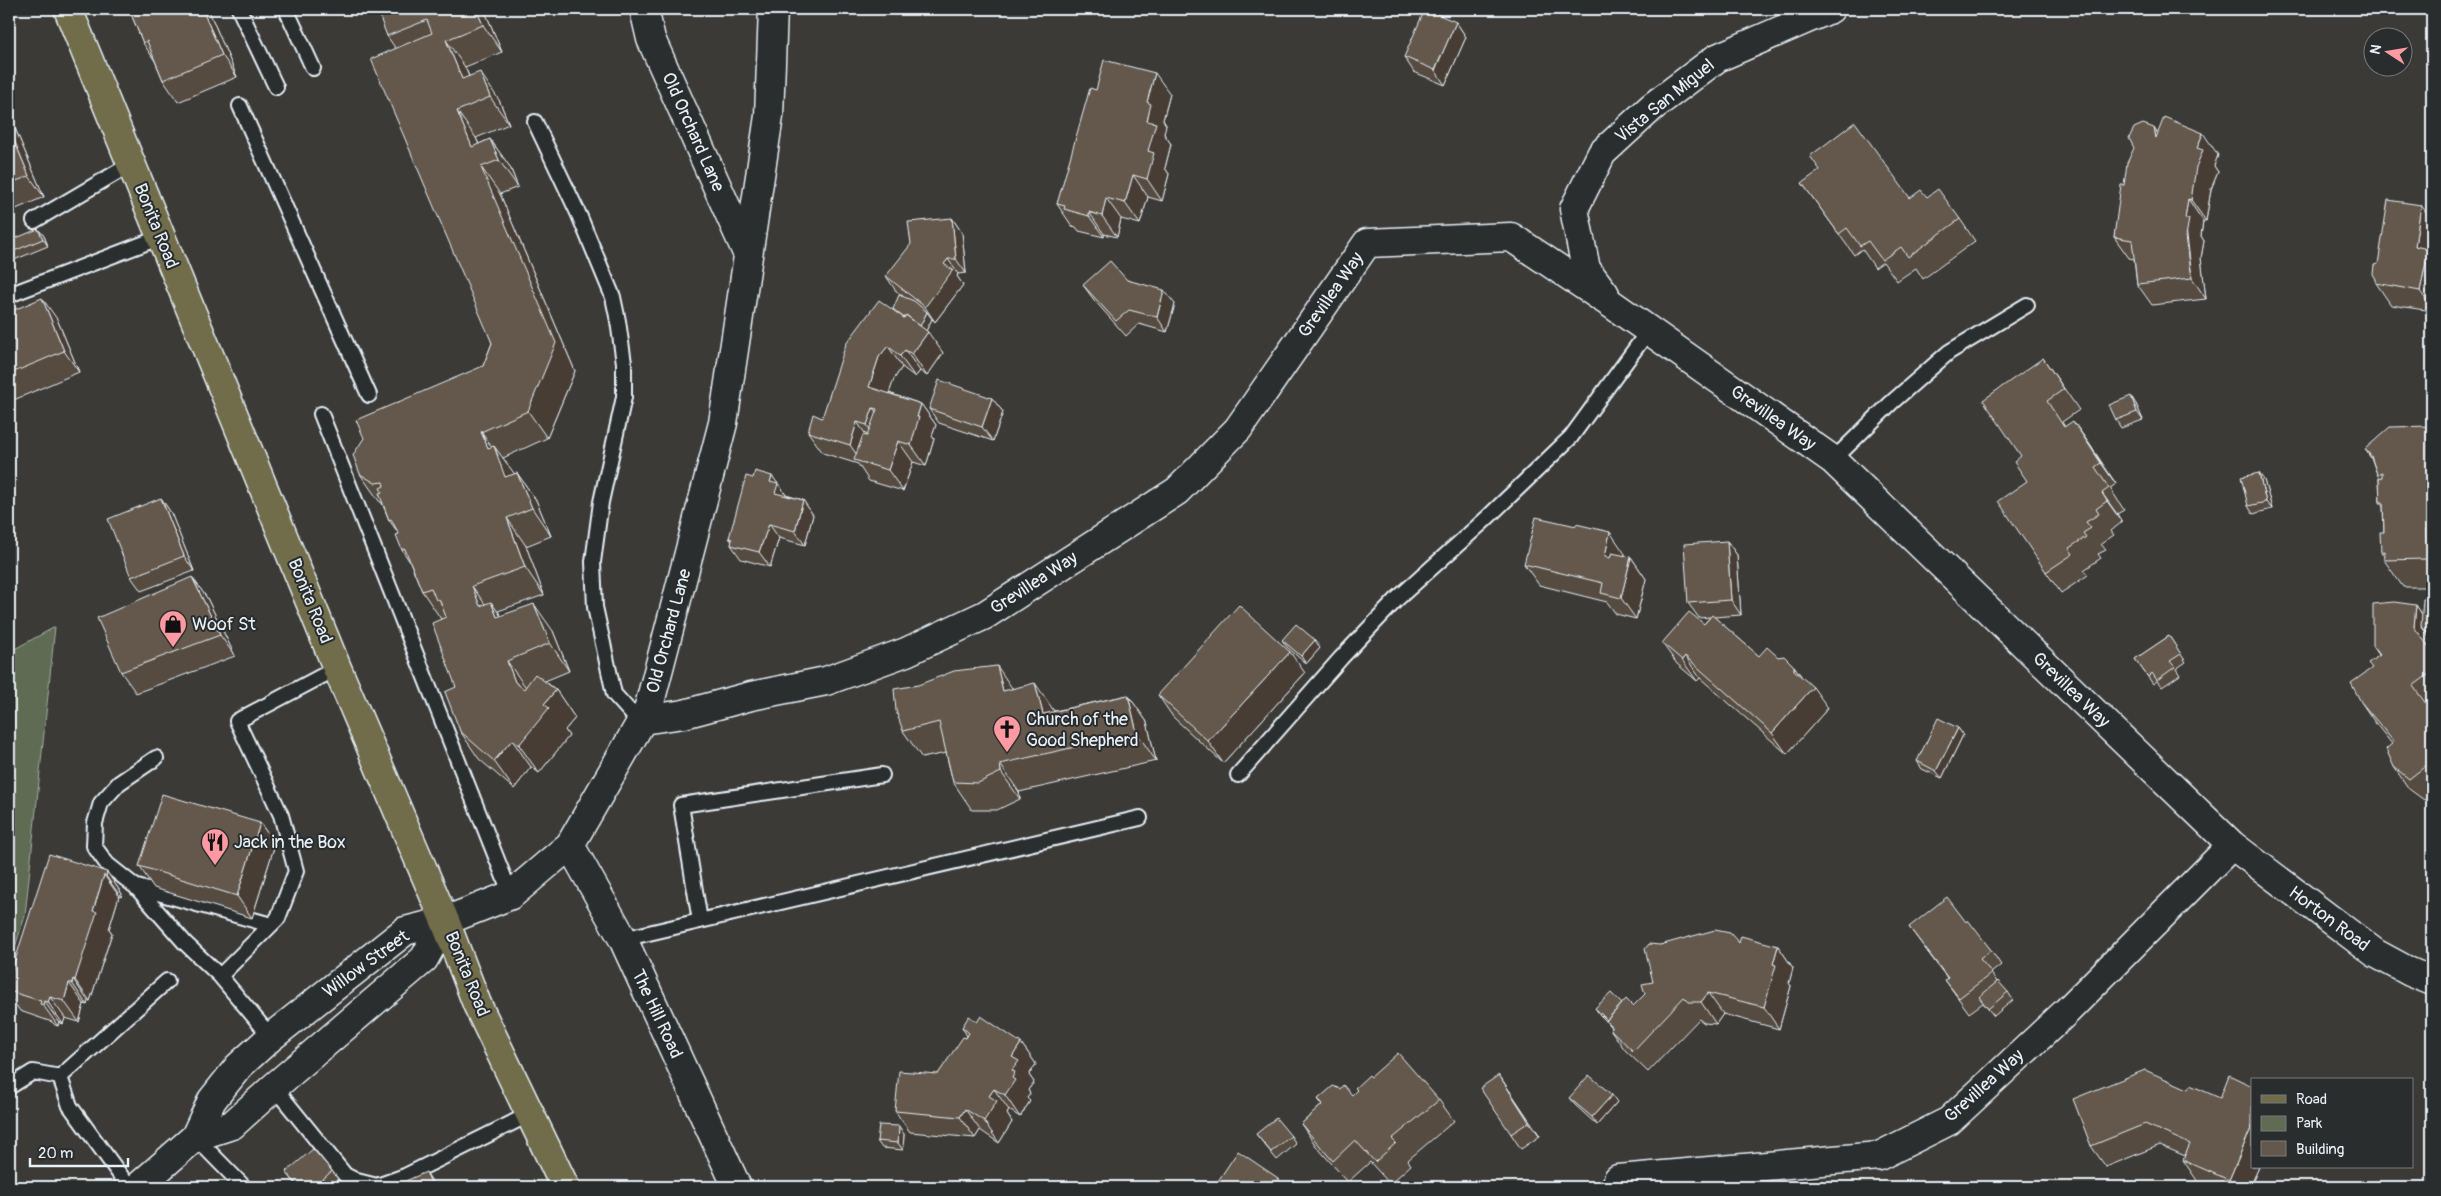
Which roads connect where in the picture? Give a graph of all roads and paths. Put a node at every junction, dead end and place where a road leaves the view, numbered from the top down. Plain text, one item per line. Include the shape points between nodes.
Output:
1 (68, 9) edge
2 (239, 9) edge
3 (286, 9) edge
4 (644, 9) edge
5 (773, 9) edge
6 (1830, 9) edge
7 (313, 68) dead end
8 (276, 87) dead end
9 (240, 106) dead end
10 (535, 122) dead end
11 (131, 164) junction
12 (34, 221) dead end
13 (161, 237) junction
14 (747, 253) junction
15 (9, 295) edge
16 (1613, 305) junction
17 (2027, 305) dead end
18 (1649, 330) junction
19 (369, 394) dead end
20 (321, 414) dead end
21 (1833, 460) junction
22 (337, 668) junction
23 (642, 722) junction
24 (156, 758) dead end
25 (882, 775) dead end
26 (1238, 775) dead end
27 (1140, 818) dead end
28 (570, 845) junction
29 (2232, 845) junction
30 (136, 887) junction
31 (510, 895) junction
32 (445, 921) junction
33 (700, 921) junction
34 (272, 924) junction
35 (623, 939) junction
36 (220, 976) junction
37 (167, 981) dead end
38 (2432, 981) edge
39 (271, 1037) junction
40 (60, 1077) junction
41 (9, 1087) edge
42 (274, 1087) junction
43 (530, 1114) junction
44 (195, 1137) junction
45 (1618, 1179) dead end
46 (363, 1185) edge
47 (128, 1187) edge
48 (138, 1187) edge
49 (244, 1187) edge
50 (565, 1187) edge
51 (737, 1187) edge

1 - 11 main road, Bonita Road
2 - 8 lane
3 - 7 lane
4 - 14 street, Old Orchard Lane via 651,39
5 - 14 street, Old Orchard Lane via 769,116
6 - 16 street, Vista San Miguel via 1718,58 1652,107 1602,153 1574,209 1586,269
9 - 19 lane
10 - 23 lane via 579,215 613,297 618,321 624,363 624,397 601,502 594,553 596,607 614,694
11 - 12 lane
11 - 13 main road, Bonita Road
13 - 15 lane
13 - 22 main road, Bonita Road
14 - 23 street, Old Orchard Lane via 723,423 648,710
16 - 18 street, Grevillea Way
16 - 23 street, Grevillea Way via 1512,237 1367,243 1238,429 1176,491 985,615 906,652 826,681
17 - 21 lane via 1949,352
18 - 21 street, Grevillea Way
18 - 26 lane via 1571,437 1398,599
20 - 31 lane
21 - 29 street, Grevillea Way
22 - 32 main road, Bonita Road
22 - 34 lane via 236,721 281,814 296,871 278,918
23 - 28 street, Old Orchard Lane
24 - 30 lane via 119,783 101,803 95,823 94,846 107,864
25 - 33 lane via 681,805
27 - 33 lane
28 - 31 street, Old Orchard Lane
28 - 35 street, The Hill Road
29 - 38 street, Horton Road via 2375,953
29 - 45 street, Grevillea Way via 2067,1011 1949,1121 1879,1156
30 - 34 lane
30 - 36 lane via 185,943
31 - 32 street, Old Orchard Lane
32 - 39 street, Willow Street via 405,931
32 - 42 street, Willow Street via 424,959
32 - 43 main road, Bonita Road via 477,1004
33 - 35 lane
34 - 36 lane
35 - 51 street, The Hill Road
36 - 39 lane
37 - 40 lane
39 - 44 street, Willow Street via 239,1066 212,1100
40 - 41 lane via 33,1072
40 - 47 lane via 70,1106
42 - 44 street, Willow Street via 232,1125
42 - 46 lane via 345,1175
43 - 46 lane via 405,1176 376,1186
43 - 50 main road, Bonita Road
44 - 48 street, Willow Street
44 - 49 lane

